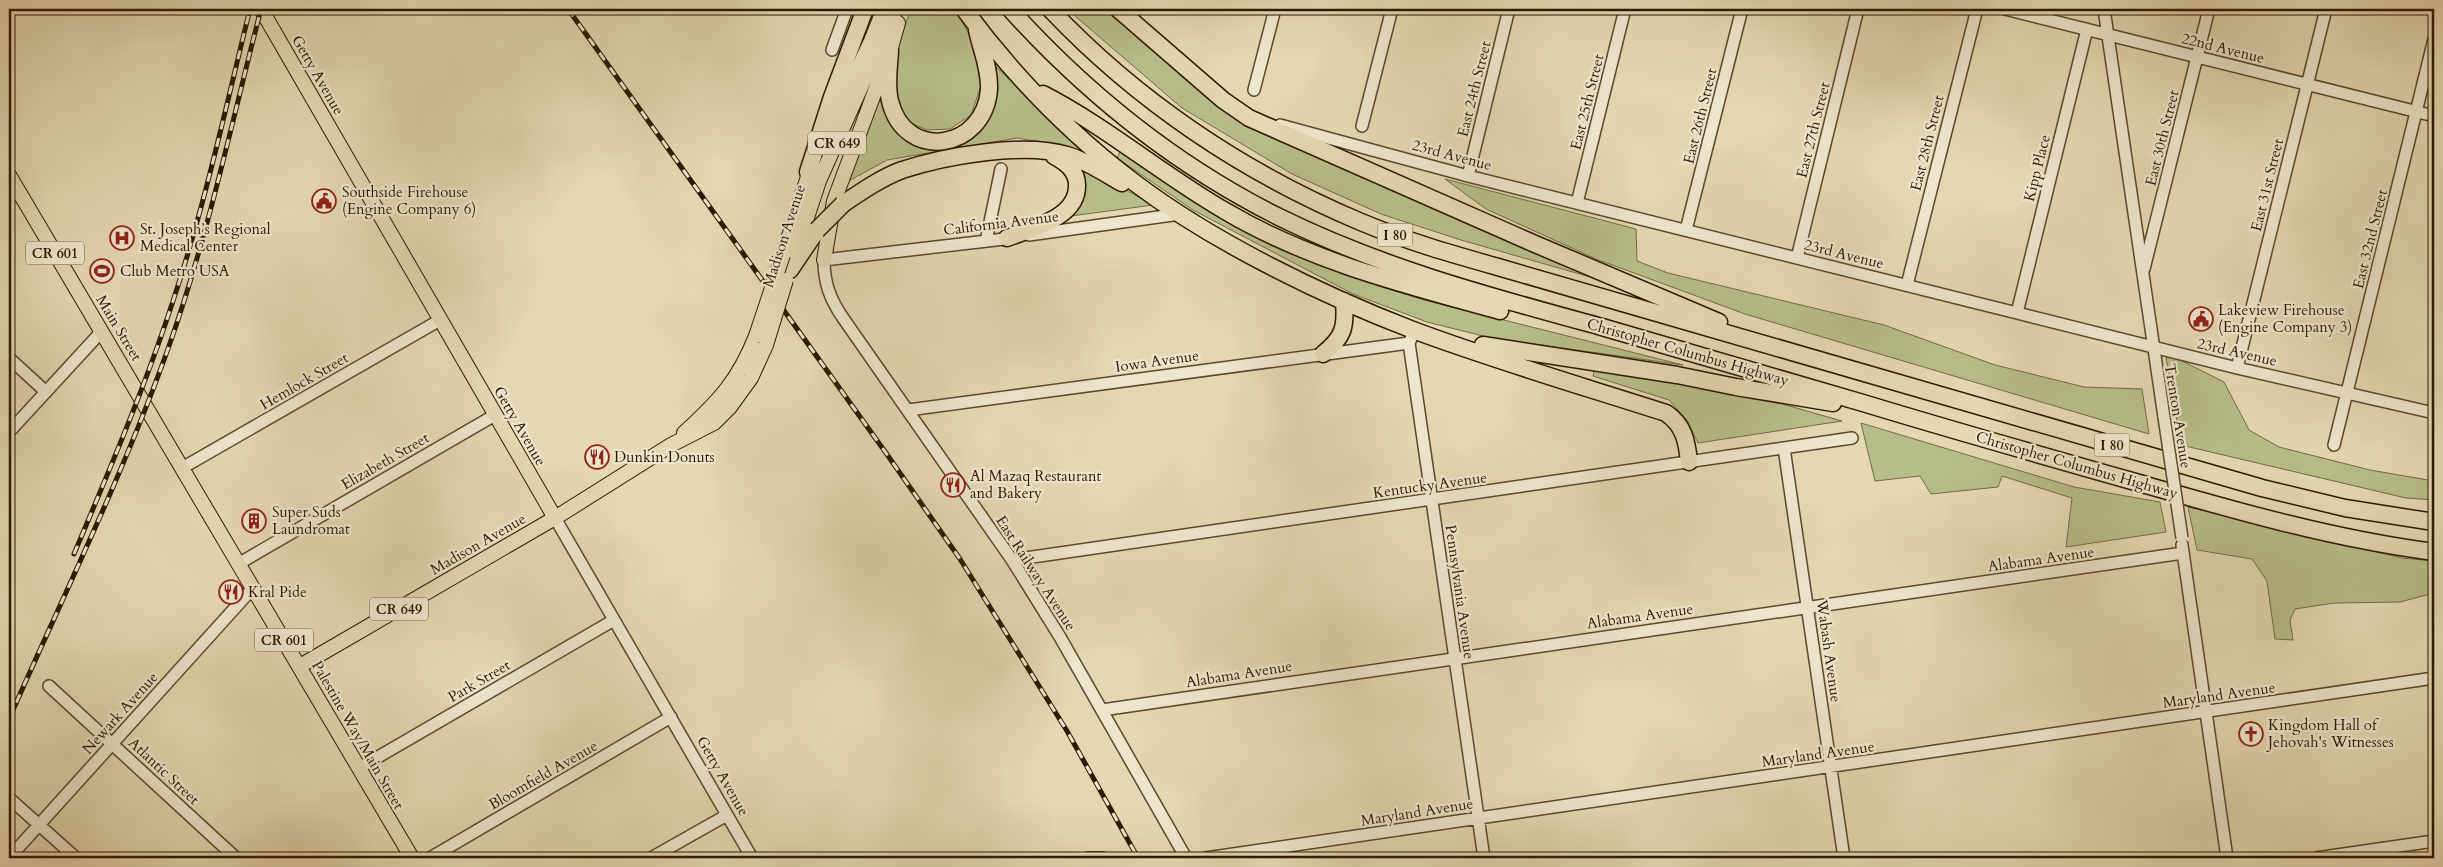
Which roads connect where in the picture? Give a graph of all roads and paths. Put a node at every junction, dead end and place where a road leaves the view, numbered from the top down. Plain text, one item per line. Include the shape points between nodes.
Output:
1 (261, 9) edge
2 (848, 9) edge
3 (865, 9) edge
4 (884, 9) edge
5 (896, 9) edge
6 (902, 9) edge
7 (964, 9) edge
8 (1010, 9) edge
9 (1050, 9) edge
10 (1118, 9) edge
11 (1126, 9) edge
12 (1275, 9) edge
13 (1392, 9) edge
14 (1509, 9) edge
15 (1625, 9) edge
16 (1742, 9) edge
17 (1858, 9) edge
18 (1977, 9) edge
19 (2005, 9) edge
20 (2104, 9) edge
21 (2210, 9) edge
22 (2326, 9) edge
23 (976, 25) junction
24 (2087, 29) junction
25 (1146, 33) junction
26 (2107, 34) junction
27 (2434, 39) edge
28 (832, 50) dead end
29 (890, 51) junction
30 (2198, 57) junction
31 (2308, 84) junction
32 (1030, 88) junction
33 (1254, 90) dead end
34 (2417, 111) junction
35 (2434, 116) edge
36 (1249, 118) junction
37 (1362, 126) dead end
38 (1040, 150) junction
39 (1001, 169) dead end
40 (808, 172) junction
41 (9, 175) edge
42 (1468, 176) junction
43 (13, 191) edge
44 (1160, 200) junction
45 (1577, 203) junction
46 (1180, 214) junction
47 (1686, 230) junction
48 (1007, 238) junction
49 (986, 240) junction
50 (1797, 258) junction
51 (824, 260) junction
52 (788, 275) junction
53 (2142, 275) junction
54 (1907, 285) junction
55 (1344, 301) junction
56 (2017, 313) junction
57 (440, 320) junction
58 (102, 331) junction
59 (1412, 337) junction
60 (1436, 338) junction
61 (761, 340) junction
62 (2153, 347) junction
63 (1794, 353) junction
64 (1323, 354) junction
65 (9, 358) edge
66 (1725, 362) junction
67 (2237, 368) junction
68 (45, 391) junction
69 (2347, 392) junction
70 (908, 410) junction
71 (1897, 413) junction
72 (2434, 413) edge
73 (496, 415) junction
74 (154, 421) joint
75 (9, 432) edge
76 (1852, 438) dead end
77 (2334, 445) dead end
78 (1784, 448) junction
79 (1689, 462) junction
80 (182, 468) junction
81 (1432, 499) junction
82 (555, 518) junction
83 (2434, 522) edge
84 (2434, 552) edge
85 (2183, 553) junction
86 (1012, 560) junction
87 (238, 564) junction
88 (253, 588) junction
89 (1807, 608) junction
90 (614, 620) junction
91 (1454, 657) junction
92 (300, 666) junction
93 (2434, 678) edge
94 (49, 686) dead end
95 (1102, 710) junction
96 (2207, 712) junction
97 (671, 717) junction
98 (112, 744) junction
99 (1830, 767) junction
100 (359, 768) junction
101 (9, 798) edge
102 (727, 814) junction
103 (1478, 818) junction
104 (39, 825) junction
105 (2434, 841) edge
106 (406, 855) edge
107 (9, 858) edge
108 (76, 858) edge
109 (236, 858) edge
110 (430, 858) edge
111 (651, 858) edge
112 (752, 858) edge
113 (1088, 858) edge
114 (1104, 858) edge
115 (1186, 858) edge
116 (1206, 858) edge
117 (1484, 858) edge
118 (1844, 858) edge
119 (2227, 858) edge
120 (2316, 858) edge

1 - 57 main road, Getty Avenue
2 - 28 street
3 - 40 highway
4 - 40 main road, Madison Avenue / CR 649 via 872,41
5 - 52 main road, Madison Avenue / CR 649 via 819,181
6 - 29 main road
7 - 23 highway
8 - 66 highway, Christopher Columbus Highway / I 80 via 1064,65 1130,121 1215,180 1283,219 1362,254 1436,280
9 - 63 highway, Christopher Columbus Highway / I 80 via 1104,61 1185,126 1244,163 1336,211 1428,246
10 - 25 highway
11 - 25 highway
12 - 33 street
13 - 37 street
14 - 42 street, East 24th Street
15 - 45 street, East 25th Street
16 - 47 street, East 26th Street
17 - 50 street, East 27th Street
18 - 54 street, East 28th Street
19 - 24 street, 22nd Avenue
20 - 26 street, Trenton Avenue
21 - 30 street, East 30th Street
22 - 31 street, East 31st Street
23 - 29 highway via 988,72 987,99 972,128 951,140 920,139 902,126 890,100
23 - 32 highway
24 - 26 street, 22nd Avenue
24 - 56 street, Kipp Place
25 - 36 highway via 1223,100
26 - 30 street, 22nd Avenue
26 - 53 street, Trenton Avenue
27 - 34 street, East 32nd Street
29 - 51 main road via 834,201
30 - 31 street, 22nd Avenue
30 - 53 street, East 30th Street
31 - 34 street, 22nd Avenue
31 - 67 street, East 31st Street
32 - 44 highway via 1090,147
32 - 66 highway via 1075,111 1175,181 1228,213 1320,257 1373,276 1690,362
34 - 35 street, 22nd Avenue
34 - 69 street, East 32nd Street
36 - 42 street, 23rd Avenue
36 - 63 highway
38 - 44 highway via 1077,158
38 - 48 highway via 1064,161 1070,168 1077,179 1074,200 1063,214
38 - 52 highway, bridge via 998,151 920,166 902,170 873,184 843,204 816,230
39 - 49 street
40 - 61 main road, Madison Avenue / CR 649, bridge
41 - 43 main road, Main Street / CR 601
42 - 45 street, 23rd Avenue
43 - 58 main road, Main Street / CR 601
44 - 46 highway
45 - 47 street, 23rd Avenue
46 - 48 street, California Avenue
46 - 55 highway via 1244,251
47 - 50 street, 23rd Avenue
48 - 49 street, California Avenue
49 - 51 street, California Avenue
50 - 54 street, 23rd Avenue
51 - 70 street, East Railway Avenue via 830,297
52 - 61 main road, Madison Avenue / CR 649, bridge
53 - 62 street, Trenton Avenue
54 - 56 street, 23rd Avenue
55 - 59 highway
55 - 64 highway via 1343,327 1338,342
56 - 62 street, 23rd Avenue
57 - 73 main road, Getty Avenue
57 - 80 street, Hemlock Street
58 - 68 street
58 - 74 main road, Main Street / CR 601
59 - 60 highway
59 - 64 street, Iowa Avenue
59 - 81 street, Pennsylvania Avenue
60 - 71 highway
60 - 79 highway via 1666,413 1682,430
61 - 82 main road, Madison Avenue / CR 649 via 751,378 714,423 670,445
62 - 67 street, 23rd Avenue
62 - 85 street, Trenton Avenue, bridge
63 - 83 highway, Christopher Columbus Highway / I 80 via 2279,492 2354,510
64 - 70 street, Iowa Avenue
65 - 68 street
66 - 71 highway, Christopher Columbus Highway / I 80
67 - 69 street, 23rd Avenue
68 - 75 street
69 - 72 street, 23rd Avenue
69 - 77 street, East 32nd Street
70 - 86 street, East Railway Avenue
71 - 84 highway, Christopher Columbus Highway / I 80 via 2265,519 2366,542
73 - 82 main road, Getty Avenue
73 - 87 street, Elizabeth Street
74 - 80 main road, Palestine Way/Main Street / CR 601
76 - 78 street, Kentucky Avenue
78 - 79 street, Kentucky Avenue
78 - 89 street, Wabash Avenue
79 - 81 street, Kentucky Avenue
80 - 87 main road, Palestine Way/Main Street / CR 601
81 - 86 street, Kentucky Avenue
81 - 91 street, Pennsylvania Avenue
82 - 90 street, Getty Avenue
82 - 92 main road, Madison Avenue / CR 649
85 - 89 street, Alabama Avenue
85 - 96 street, Trenton Avenue
86 - 95 street, East Railway Avenue
87 - 88 main road, Palestine Way/Main Street / CR 601
88 - 92 main road, Palestine Way/Main Street / CR 601
88 - 98 street, Newark Avenue
89 - 91 street, Alabama Avenue
89 - 99 street, Wabash Avenue
90 - 97 street, Getty Avenue
90 - 100 street, Park Street
91 - 95 street, Alabama Avenue
91 - 103 street, Pennsylvania Avenue
92 - 100 main road, Palestine Way/Main Street / CR 601
93 - 96 street, Maryland Avenue
94 - 98 street, Atlantic Street
95 - 115 street, East Railway Avenue
96 - 99 street, Maryland Avenue
96 - 119 street, Trenton Avenue
97 - 102 street, Getty Avenue
97 - 110 street, Bloomfield Avenue
98 - 104 street, Newark Avenue
98 - 109 street, Atlantic Street
99 - 103 street, Maryland Avenue
99 - 118 street, Wabash Avenue
100 - 106 main road, Palestine Way/Main Street / CR 601
101 - 104 street
102 - 111 street
102 - 112 street, Getty Avenue
103 - 116 street, Maryland Avenue
103 - 117 street, Pennsylvania Avenue
104 - 107 street, Newark Avenue
104 - 108 street
105 - 120 street
113 - 114 street

